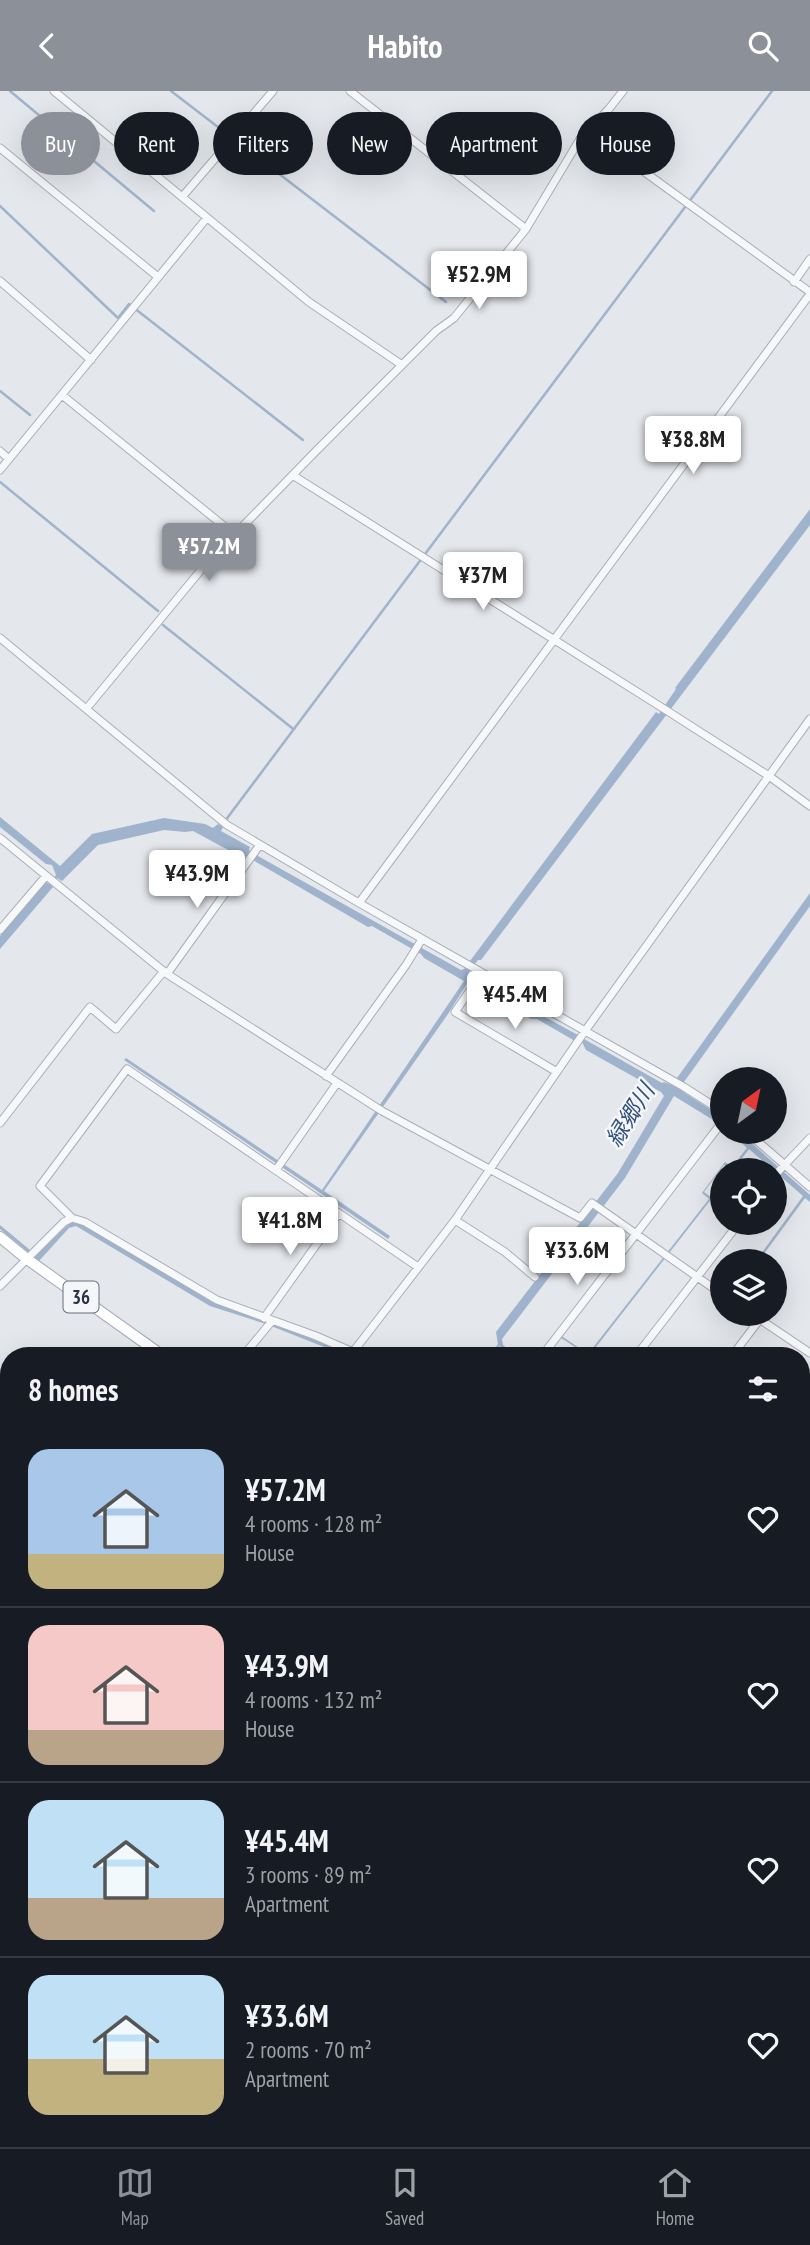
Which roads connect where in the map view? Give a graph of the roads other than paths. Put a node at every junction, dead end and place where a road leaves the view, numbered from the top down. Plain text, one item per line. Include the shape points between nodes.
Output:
1 (54, 91) edge
2 (272, 91) edge
3 (350, 91) edge
4 (622, 91) edge
5 (604, 112) edge
6 (576, 146) edge
7 (0, 148) edge
8 (648, 175) edge
9 (182, 197) junction
10 (206, 219) junction
11 (526, 229) junction
12 (810, 259) edge
13 (158, 277) junction
14 (0, 281) edge
15 (794, 282) junction
16 (810, 293) edge
17 (91, 360) junction
18 (402, 365) junction
19 (62, 395) junction
20 (0, 451) edge
21 (9, 459) junction
22 (0, 470) edge
23 (293, 476) junction
24 (235, 535) junction
25 (0, 638) edge
26 (554, 641) junction
27 (87, 708) junction
28 (810, 719) edge
29 (769, 776) junction
30 (810, 806) edge
31 (0, 838) edge
32 (257, 849) junction
33 (51, 879) junction
34 (359, 903) junction
35 (0, 930) edge
36 (421, 942) junction
37 (166, 973) junction
38 (480, 975) junction
39 (581, 1037) junction
40 (557, 1072) junction
41 (326, 1076) junction
42 (337, 1083) junction
43 (710, 1104) edge
44 (0, 1123) edge
45 (710, 1137) edge
46 (810, 1138) edge
47 (761, 1145) edge
48 (775, 1158) edge
49 (787, 1163) edge
50 (279, 1165) junction
51 (490, 1169) junction
52 (787, 1169) edge
53 (810, 1187) edge
54 (339, 1213) junction
55 (72, 1218) junction
56 (455, 1220) junction
57 (635, 1234) junction
58 (730, 1235) edge
59 (0, 1237) edge
60 (31, 1256) junction
61 (418, 1267) junction
62 (535, 1276) dead end
63 (697, 1278) junction
64 (0, 1286) edge
65 (710, 1286) edge
66 (269, 1322) junction
67 (755, 1326) edge
68 (770, 1326) edge
69 (151, 1347) edge
70 (250, 1347) edge
71 (337, 1347) edge
72 (358, 1347) edge
73 (549, 1347) edge
74 (643, 1347) edge
75 (739, 1347) edge
76 (801, 1347) edge

1 - 9 street
2 - 9 street
3 - 11 street
4 - 5 street
6 - 11 street
7 - 13 street
8 - 15 street
9 - 10 street
10 - 13 street
10 - 18 street via 309,302
11 - 18 street via 454,319
12 - 15 street
13 - 17 street
14 - 17 street
15 - 16 street
16 - 26 street
17 - 19 street
18 - 23 street
19 - 21 street
19 - 24 street
20 - 21 street
21 - 22 street
23 - 24 street
23 - 26 street
24 - 27 street
25 - 27 street
26 - 29 street
26 - 34 street
27 - 32 street
28 - 29 street
29 - 30 street
29 - 39 street
31 - 33 street
32 - 34 street
32 - 37 street
33 - 35 street
33 - 37 street
34 - 36 street
36 - 38 street
36 - 41 street
37 - 41 street
37 - 44 street via 116,1029 90,1007
38 - 39 street
38 - 40 street via 455,1012
39 - 40 street
39 - 43 street
40 - 51 street
41 - 42 street
42 - 50 street
42 - 51 street
45 - 57 street
46 - 49 street
47 - 48 street
50 - 54 street
50 - 55 street via 127,1069 40,1186
51 - 56 street
51 - 57 street via 580,1218 592,1203
52 - 53 street
54 - 61 street
54 - 66 street
55 - 60 street
55 - 66 street via 217,1300
56 - 61 street
56 - 62 street
57 - 63 street
57 - 73 street
58 - 63 street
59 - 60 main road, 36
60 - 64 street
60 - 69 main road, 36
61 - 72 street
63 - 65 street
63 - 74 street
66 - 70 street
66 - 71 street
67 - 75 street
68 - 76 street

